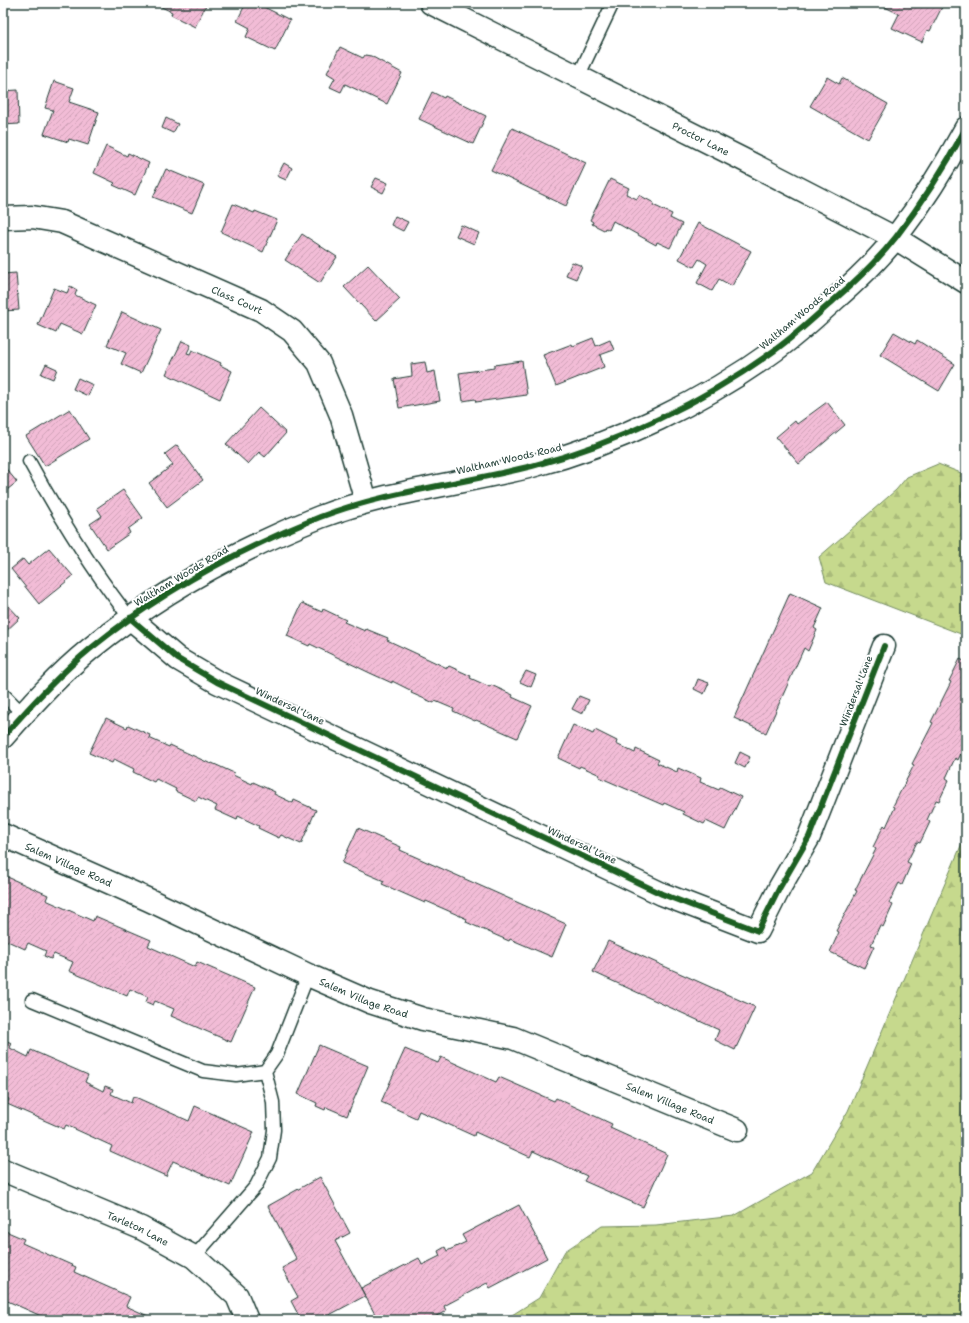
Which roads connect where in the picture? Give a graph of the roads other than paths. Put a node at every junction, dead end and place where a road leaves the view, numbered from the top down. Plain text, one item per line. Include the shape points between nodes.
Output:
1 (431, 3) edge
2 (613, 3) edge
3 (578, 77) junction
4 (966, 128) edge
5 (3, 218) edge
6 (895, 238) junction
7 (966, 282) edge
8 (29, 461) dead end
9 (366, 502) junction
10 (130, 618) junction
11 (884, 646) dead end
12 (3, 694) edge
13 (23, 714) junction
14 (3, 737) edge
15 (3, 835) edge
16 (308, 975) junction
17 (32, 1000) dead end
18 (265, 1071) junction
19 (737, 1130) dead end
20 (3, 1170) edge
21 (194, 1257) junction
22 (247, 1320) edge

1 - 3 street, Proctor Lane
2 - 3 lane
3 - 6 street, Proctor Lane
4 - 6 street, Waltham Woods Road via 934,182
5 - 9 street, Class Court via 32,217 62,222 261,310 292,331 319,363 341,415
6 - 7 street, Proctor Lane
6 - 9 street, Waltham Woods Road via 859,278 776,350 674,411 622,436 566,456
8 - 10 lane via 49,498 110,593
9 - 10 street, Waltham Woods Road via 321,517 226,559
10 - 11 street, Windersal Lane via 178,659 217,682 662,894 758,931 780,887 810,837
10 - 13 street, Waltham Woods Road via 88,650
12 - 13 lane
13 - 14 street, Waltham Woods Road
15 - 16 street, Salem Village Road
16 - 18 lane via 278,1054
16 - 19 street, Salem Village Road via 370,1002 423,1019 513,1038
17 - 18 lane via 203,1071 236,1075
18 - 21 lane via 273,1102 274,1130 270,1158 256,1186
20 - 21 street, Tarleton Lane via 141,1228
21 - 22 street, Tarleton Lane via 237,1296

